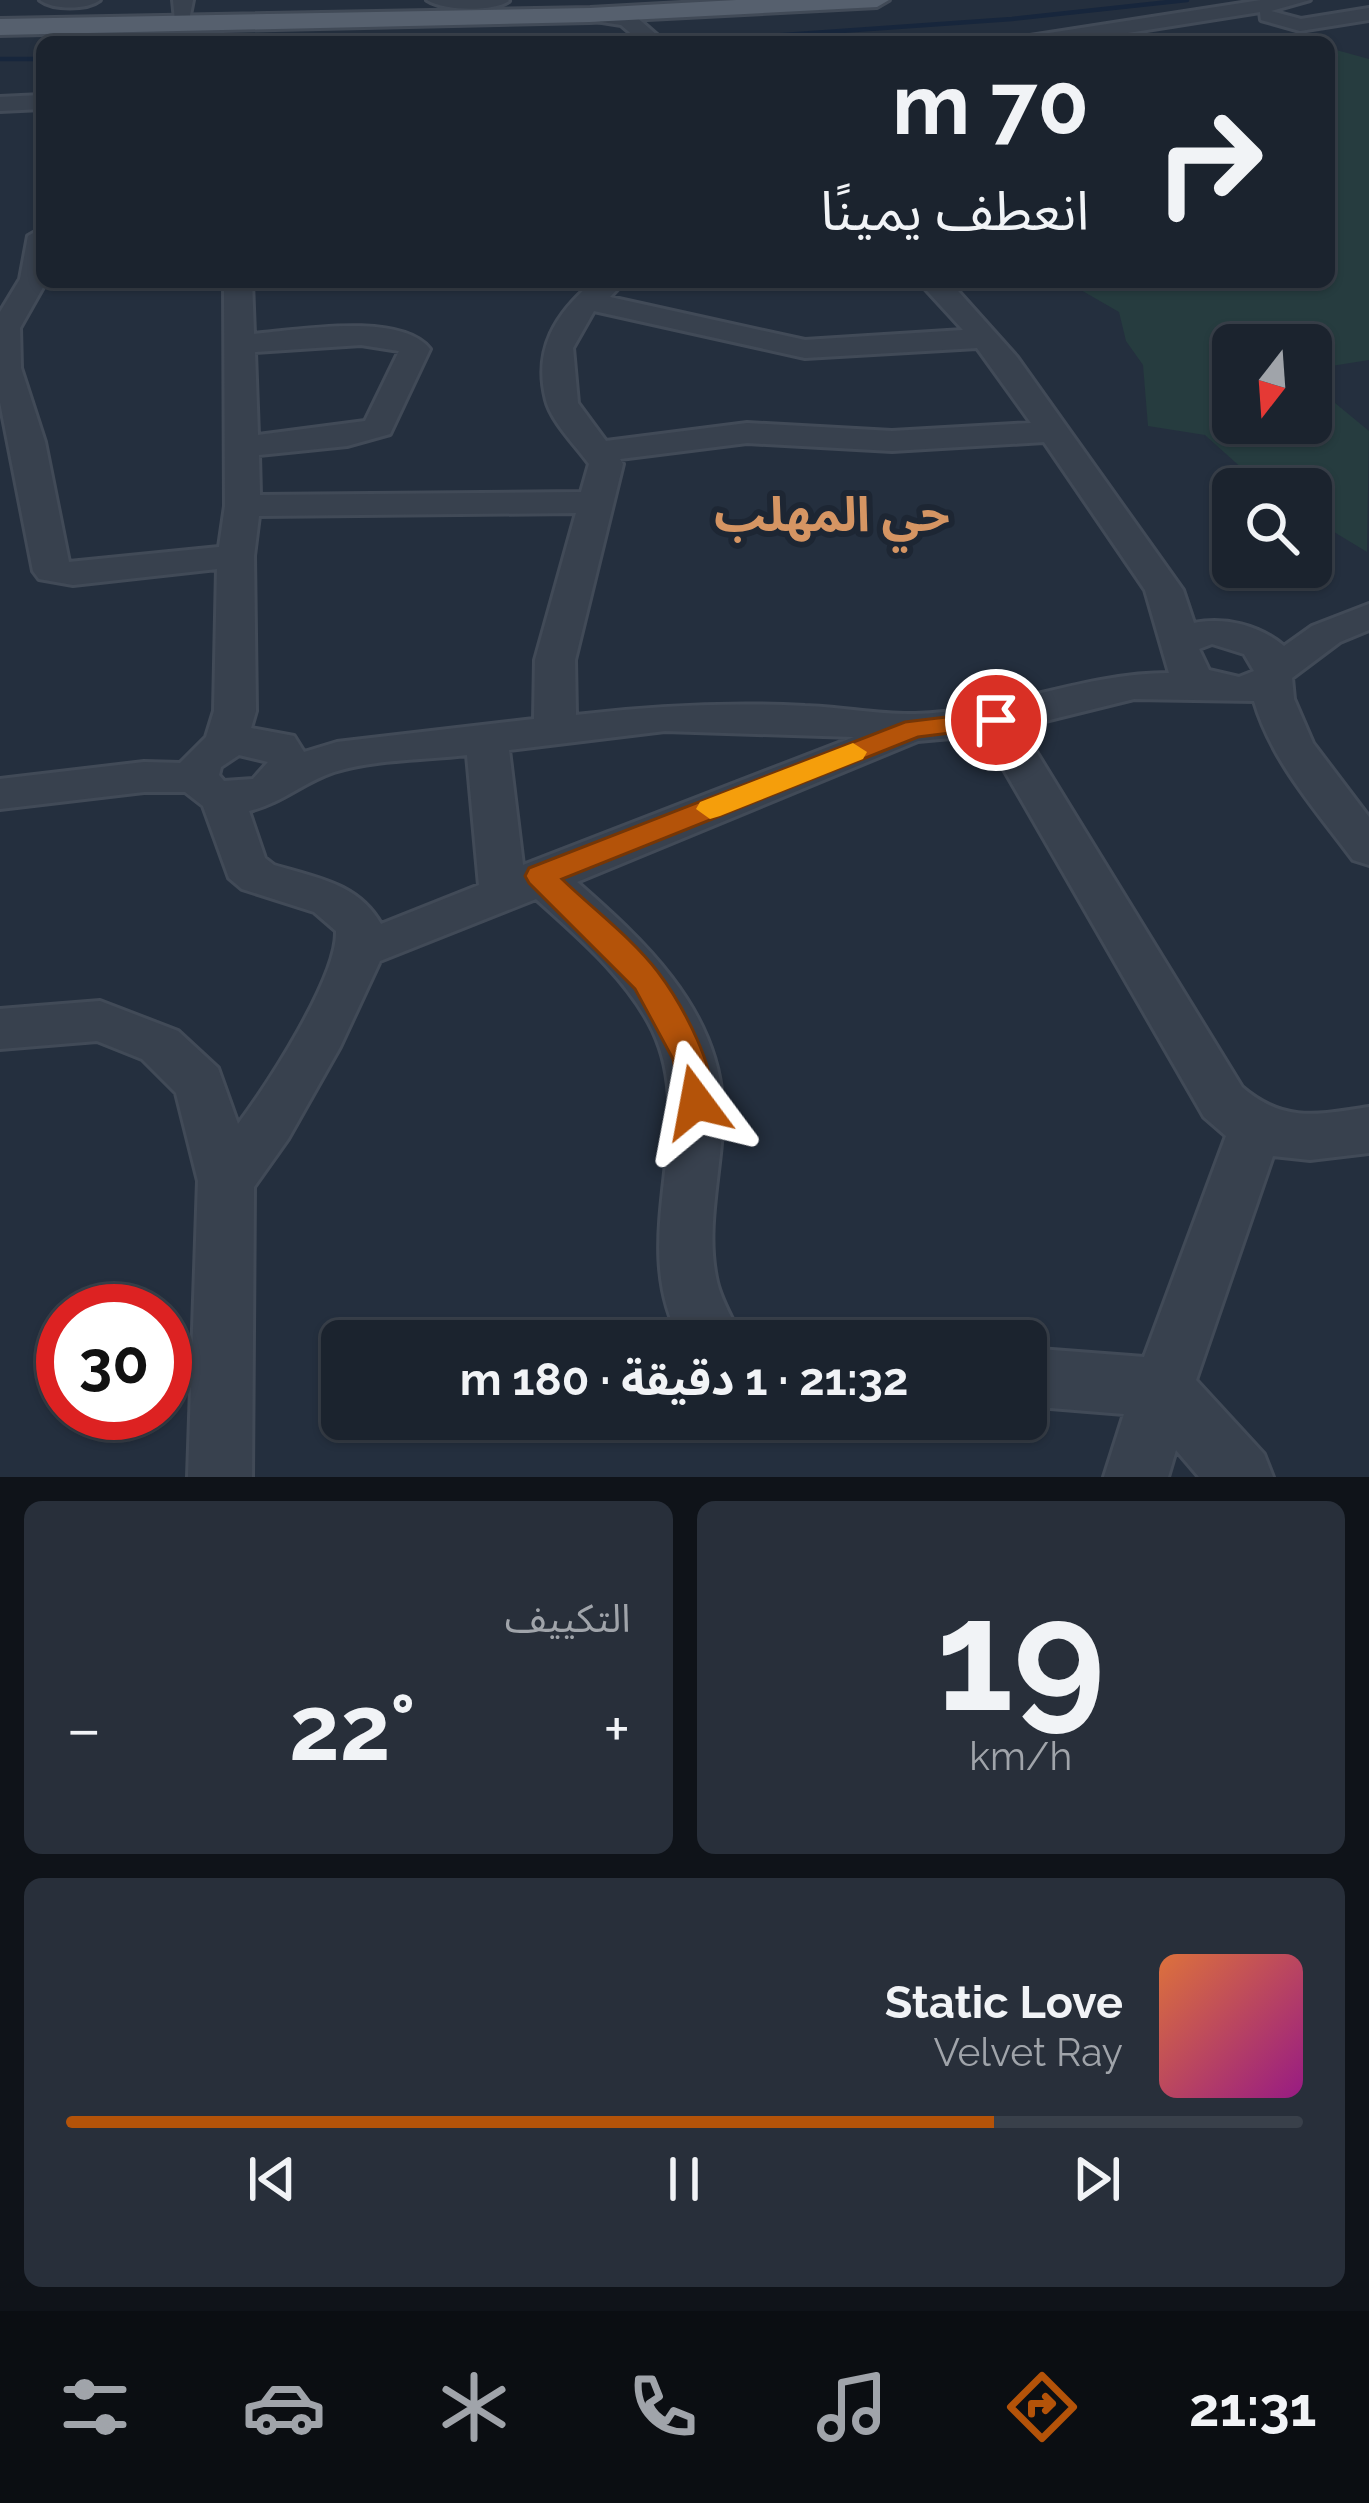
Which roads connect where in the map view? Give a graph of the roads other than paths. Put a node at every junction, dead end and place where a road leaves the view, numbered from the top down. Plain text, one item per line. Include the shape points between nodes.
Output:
1 (50, 0) edge
2 (69, 0) edge
3 (90, 0) edge
4 (437, 0) edge
5 (757, 0) edge
6 (877, 0) edge
7 (1300, 0) edge
8 (501, 4) edge
9 (686, 5) edge
10 (183, 8) edge
11 (1251, 9) junction
12 (1369, 14) edge
13 (590, 15) junction
14 (1326, 20) junction
15 (0, 23) edge
16 (647, 35) edge
17 (1355, 35) dead end
18 (1070, 36) edge
19 (36, 102) edge
20 (0, 104) edge
21 (36, 268) edge
22 (238, 288) edge
23 (939, 288) edge
24 (599, 291) edge
25 (985, 338) junction
26 (239, 344) junction
27 (1053, 432) junction
28 (242, 447) junction
29 (599, 452) junction
30 (596, 502) junction
31 (243, 506) junction
32 (236, 556) junction
33 (1164, 590) junction
34 (1369, 616) edge
35 (1233, 634) junction
36 (1326, 634) junction
37 (1178, 649) junction
38 (1273, 674) junction
39 (1134, 686) junction
40 (1218, 688) junction
41 (996, 720) junction
42 (914, 728) junction
43 (1282, 730) junction
44 (555, 732) junction
45 (487, 739) junction
46 (239, 767) junction
47 (0, 794) edge
48 (1369, 849) edge
49 (522, 883) junction
50 (381, 943) dead end
51 (0, 1029) edge
52 (1256, 1128) junction
53 (1369, 1130) edge
54 (226, 1181) junction
55 (700, 1320) edge
56 (1047, 1379) edge
57 (1162, 1388) junction
58 (220, 1477) edge
59 (1136, 1477) edge
60 (1241, 1477) edge

1 - 2 street
2 - 3 street
4 - 8 street
5 - 9 main road
6 - 9 main road
7 - 11 street
8 - 9 main road
8 - 10 main road
9 - 13 main road
9 - 16 street via 651,16
10 - 15 main road
11 - 14 street via 1293,25
11 - 18 street
12 - 14 street
13 - 15 main road
13 - 16 street
14 - 17 street
19 - 20 street
21 - 32 street via 5,328 6,368 52,572
22 - 26 street
23 - 25 street
24 - 25 street via 805,349
24 - 29 street via 561,333 562,403
25 - 27 street
26 - 28 street
26 - 28 street via 377,336 404,338 416,349 378,427
27 - 29 street via 892,441 747,434
27 - 33 street
28 - 31 street
29 - 30 street via 606,464
30 - 31 street
30 - 44 street via 555,660
31 - 32 street
32 - 46 street
33 - 35 street
33 - 37 street
34 - 36 street
35 - 36 street
35 - 37 street via 1192,635
35 - 38 street via 1268,652
36 - 38 street
37 - 39 street
37 - 40 street via 1189,674
38 - 40 street via 1250,689
38 - 43 street
39 - 40 street
39 - 41 street
40 - 43 street
41 - 42 street
41 - 52 street via 1223,1102
42 - 44 street via 665,718
42 - 49 street
43 - 48 street
44 - 45 street
45 - 46 street
45 - 49 street
46 - 47 street
46 - 54 street via 245,866 331,900 360,929 362,950 312,1051
49 - 50 street
49 - 55 street via 646,981 689,1058 696,1102 685,1272
51 - 54 street via 100,1021 160,1045 200,1083
52 - 53 street via 1309,1140
52 - 57 street
54 - 58 street
56 - 57 street
57 - 59 street
57 - 60 street

